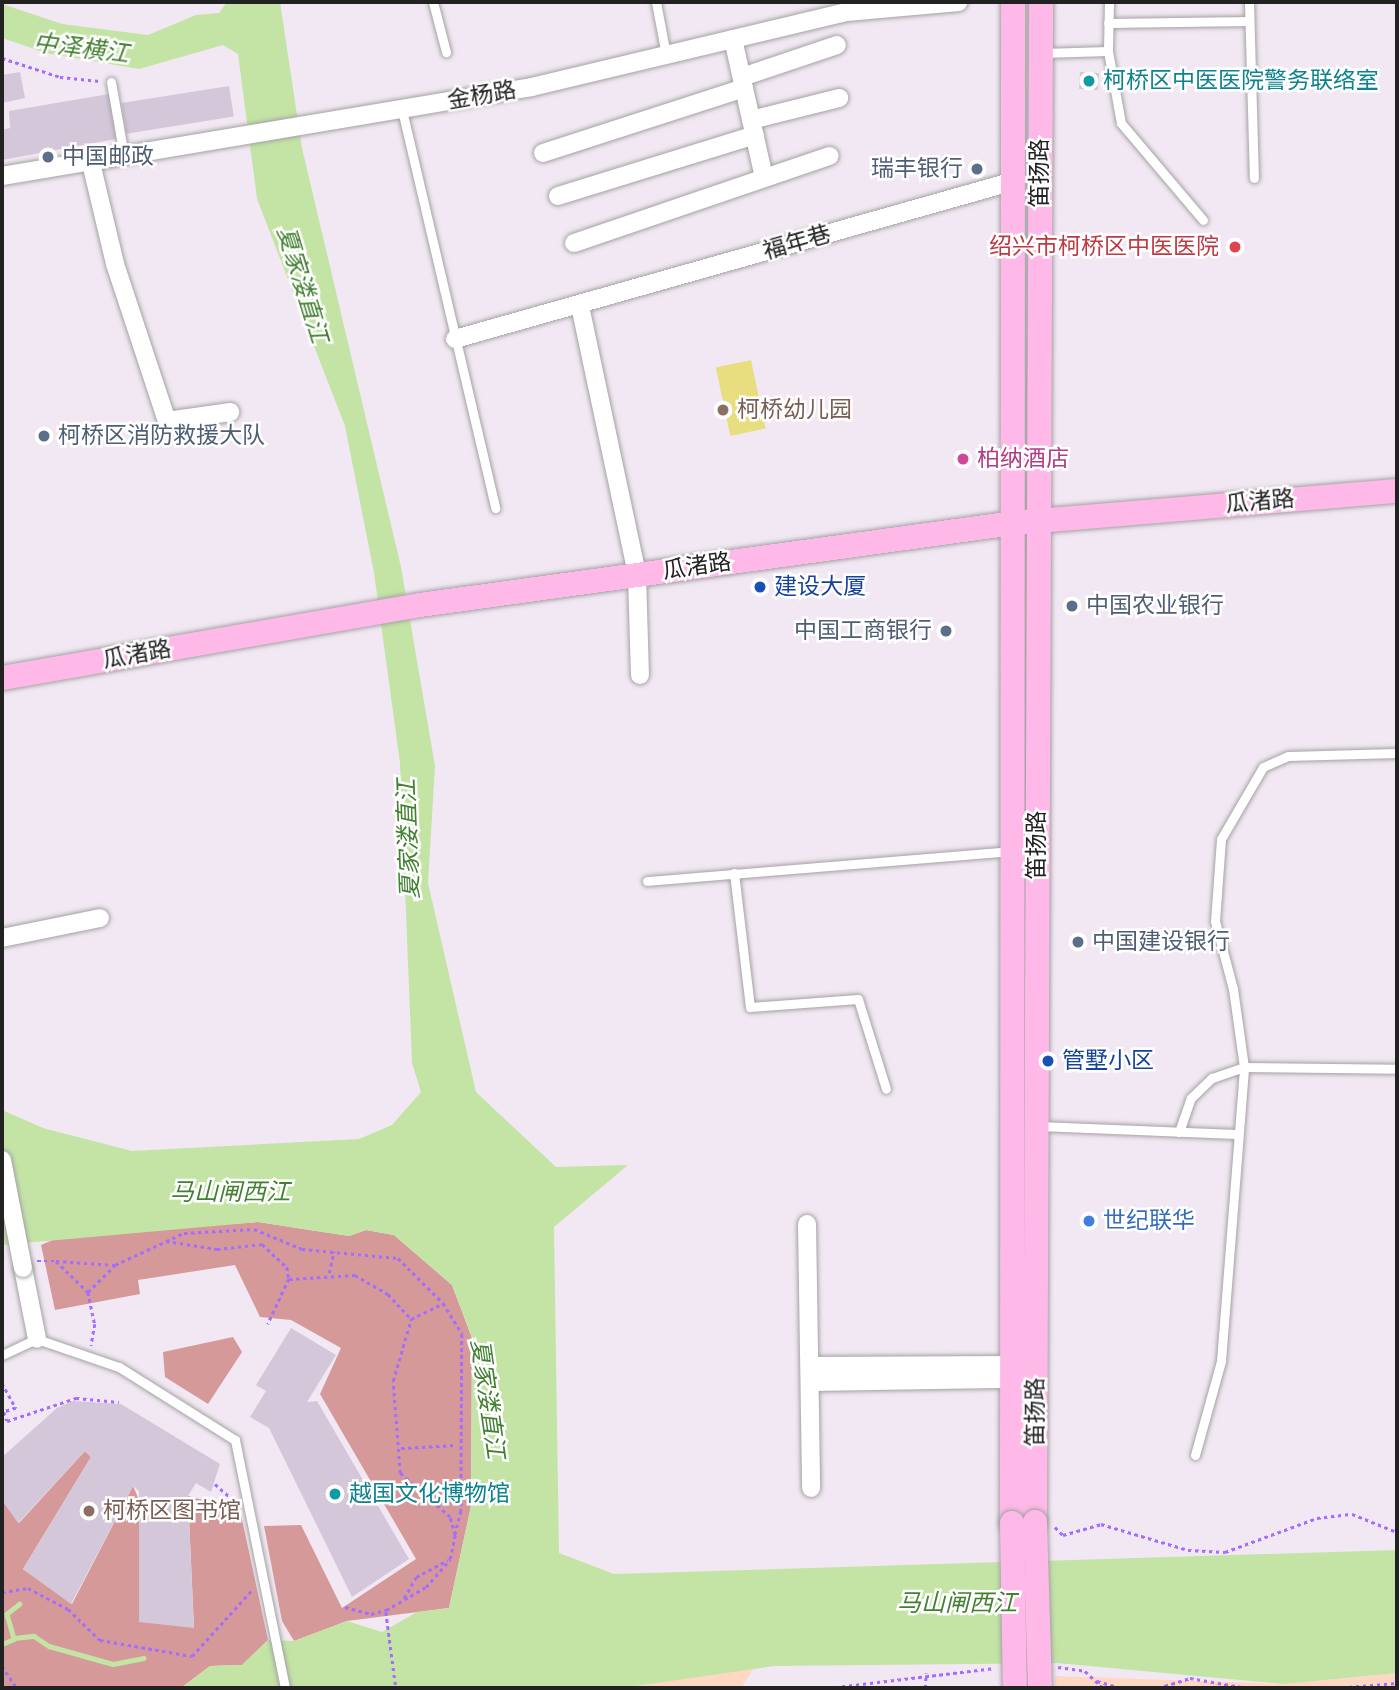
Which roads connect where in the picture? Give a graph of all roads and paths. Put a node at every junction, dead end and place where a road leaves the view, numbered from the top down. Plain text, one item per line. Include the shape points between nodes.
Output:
1 (433, 2) edge
2 (656, 2) edge
3 (959, 2) edge
4 (1013, 2) edge
5 (1041, 2) edge
6 (1109, 2) edge
7 (1249, 2) edge
8 (1249, 21) junction
9 (1108, 23) junction
10 (733, 40) junction
11 (837, 45) dead end
12 (1108, 51) junction
13 (446, 52) dead end
14 (1041, 53) junction
15 (666, 55) junction
16 (2, 58) edge
17 (111, 82) joint
18 (743, 82) junction
19 (839, 98) dead end
20 (402, 110) junction
21 (753, 127) junction
22 (543, 153) dead end
23 (830, 156) dead end
24 (124, 158) junction
25 (91, 163) junction
26 (2, 176) edge
27 (764, 178) junction
28 (1254, 178) dead end
29 (1014, 181) junction
30 (558, 196) dead end
31 (1203, 220) dead end
32 (574, 243) dead end
33 (580, 306) junction
34 (454, 339) junction
35 (230, 412) dead end
36 (1397, 491) edge
37 (495, 508) dead end
38 (1038, 521) junction
39 (1014, 523) junction
40 (637, 575) junction
41 (640, 675) dead end
42 (2, 678) edge
43 (1397, 753) edge
44 (1013, 851) junction
45 (734, 873) junction
46 (647, 881) dead end
47 (100, 918) dead end
48 (2, 938) edge
49 (1244, 1067) junction
50 (1397, 1069) edge
51 (886, 1088) dead end
52 (1036, 1126) junction
53 (1179, 1132) junction
54 (1236, 1134) junction
55 (2, 1160) edge
56 (807, 1224) dead end
57 (265, 1234) junction
58 (166, 1241) junction
59 (262, 1244) junction
60 (334, 1252) junction
61 (56, 1261) junction
62 (26, 1265) junction
63 (115, 1265) junction
64 (329, 1273) junction
65 (289, 1279) junction
66 (88, 1292) junction
67 (443, 1303) junction
68 (411, 1319) junction
69 (268, 1324) dead end
70 (37, 1339) junction
71 (2, 1355) edge
72 (88, 1356) junction
73 (1012, 1372) junction
74 (811, 1374) junction
75 (2, 1382) edge
76 (119, 1402) dead end
77 (457, 1445) junction
78 (401, 1448) junction
79 (1195, 1455) dead end
80 (215, 1484) dead end
81 (811, 1488) dead end
82 (222, 1492) dead end
83 (1023, 1522) junction
84 (1397, 1532) edge
85 (456, 1535) junction
86 (1063, 1535) dead end
87 (450, 1559) junction
88 (264, 1578) junction
89 (2, 1592) edge
90 (403, 1600) junction
91 (345, 1607) dead end
92 (386, 1610) junction
93 (2, 1666) edge
94 (998, 1668) dead end
95 (926, 1673) junction
96 (1043, 1678) edge
97 (1097, 1681) junction
98 (1397, 1683) edge
99 (17, 1688) edge
100 (285, 1688) edge
101 (396, 1688) edge
102 (828, 1688) edge
103 (925, 1688) edge
104 (1015, 1688) edge
105 (1103, 1688) edge
106 (1121, 1688) edge
107 (1158, 1688) edge
108 (1247, 1688) edge
109 (1335, 1688) edge

1 - 13 lane
2 - 15 lane
3 - 10 street, 金杨路 via 848,12
4 - 29 street, 笛扬路
5 - 14 street, 笛扬路
6 - 9 lane
7 - 8 lane
8 - 9 lane
8 - 28 lane
9 - 12 lane
10 - 15 street, 金杨路
10 - 18 street
11 - 18 street
12 - 14 lane
12 - 31 lane via 1121,123
14 - 38 street, 笛扬路
15 - 20 street, 金杨路 via 532,87
16 - 17 path via 60,77
17 - 24 lane
18 - 21 street
18 - 22 street
19 - 21 street
20 - 24 street, 金杨路
20 - 34 lane
21 - 27 street
21 - 30 street
23 - 27 street
24 - 25 street, 金杨路
25 - 26 street, 金杨路
25 - 35 street via 115,264 167,421
27 - 32 street
29 - 33 street, 福年巷
29 - 39 street, 笛扬路
33 - 34 street, 福年巷
33 - 40 street
34 - 37 lane
36 - 38 street, 瓜渚路
38 - 39 street, 瓜渚路
38 - 52 street, 笛扬路
39 - 40 street, 瓜渚路
39 - 44 street, 笛扬路
40 - 41 street
40 - 42 street, 瓜渚路 via 420,605
43 - 49 lane via 1288,756 1263,767 1221,839 1215,921 1233,989
44 - 45 lane
44 - 73 street, 笛扬路
45 - 46 lane
45 - 51 lane via 750,1007 858,999
47 - 48 street
49 - 50 lane
49 - 53 lane via 1212,1077 1191,1098
49 - 54 lane
52 - 53 lane
52 - 83 street, 笛扬路
53 - 54 lane
54 - 79 lane via 1220,1362
55 - 62 street, bridge
56 - 74 street
57 - 58 path via 254,1229 184,1233
57 - 59 path
57 - 60 path via 302,1249
58 - 59 path via 217,1250
58 - 63 path
59 - 65 path via 287,1267
60 - 64 path
60 - 67 path via 398,1258
61 - 62 path
61 - 63 path
61 - 66 path
62 - 70 street
63 - 66 path
64 - 65 path
64 - 68 path via 355,1275 388,1294
65 - 69 path
66 - 72 path via 95,1324
67 - 68 path
67 - 77 path via 462,1334
68 - 78 path via 393,1381
70 - 71 lane
70 - 72 lane
72 - 88 lane via 119,1367 235,1440
73 - 74 street
73 - 83 street, 笛扬路
74 - 81 street
75 - 76 path via 16,1408 4,1412 7,1421 76,1398
77 - 78 path
77 - 85 path via 461,1511
78 - 85 path via 400,1473 450,1517
80 - 82 path
83 - 96 street, 笛扬路, bridge
83 - 104 street, 笛扬路, bridge
84 - 86 path via 1352,1514 1317,1518 1226,1552 1188,1550 1101,1524
85 - 87 path
87 - 90 path via 426,1587
87 - 90 path via 416,1577
88 - 89 path via 192,1656 100,1640 68,1609 28,1588
88 - 100 lane
90 - 92 path
91 - 92 path via 371,1614
92 - 101 path
93 - 99 path
94 - 95 path
95 - 102 path
95 - 103 path
96 - 97 path via 1085,1671
97 - 105 path
97 - 106 path
98 - 109 path
107 - 108 path via 1190,1678

